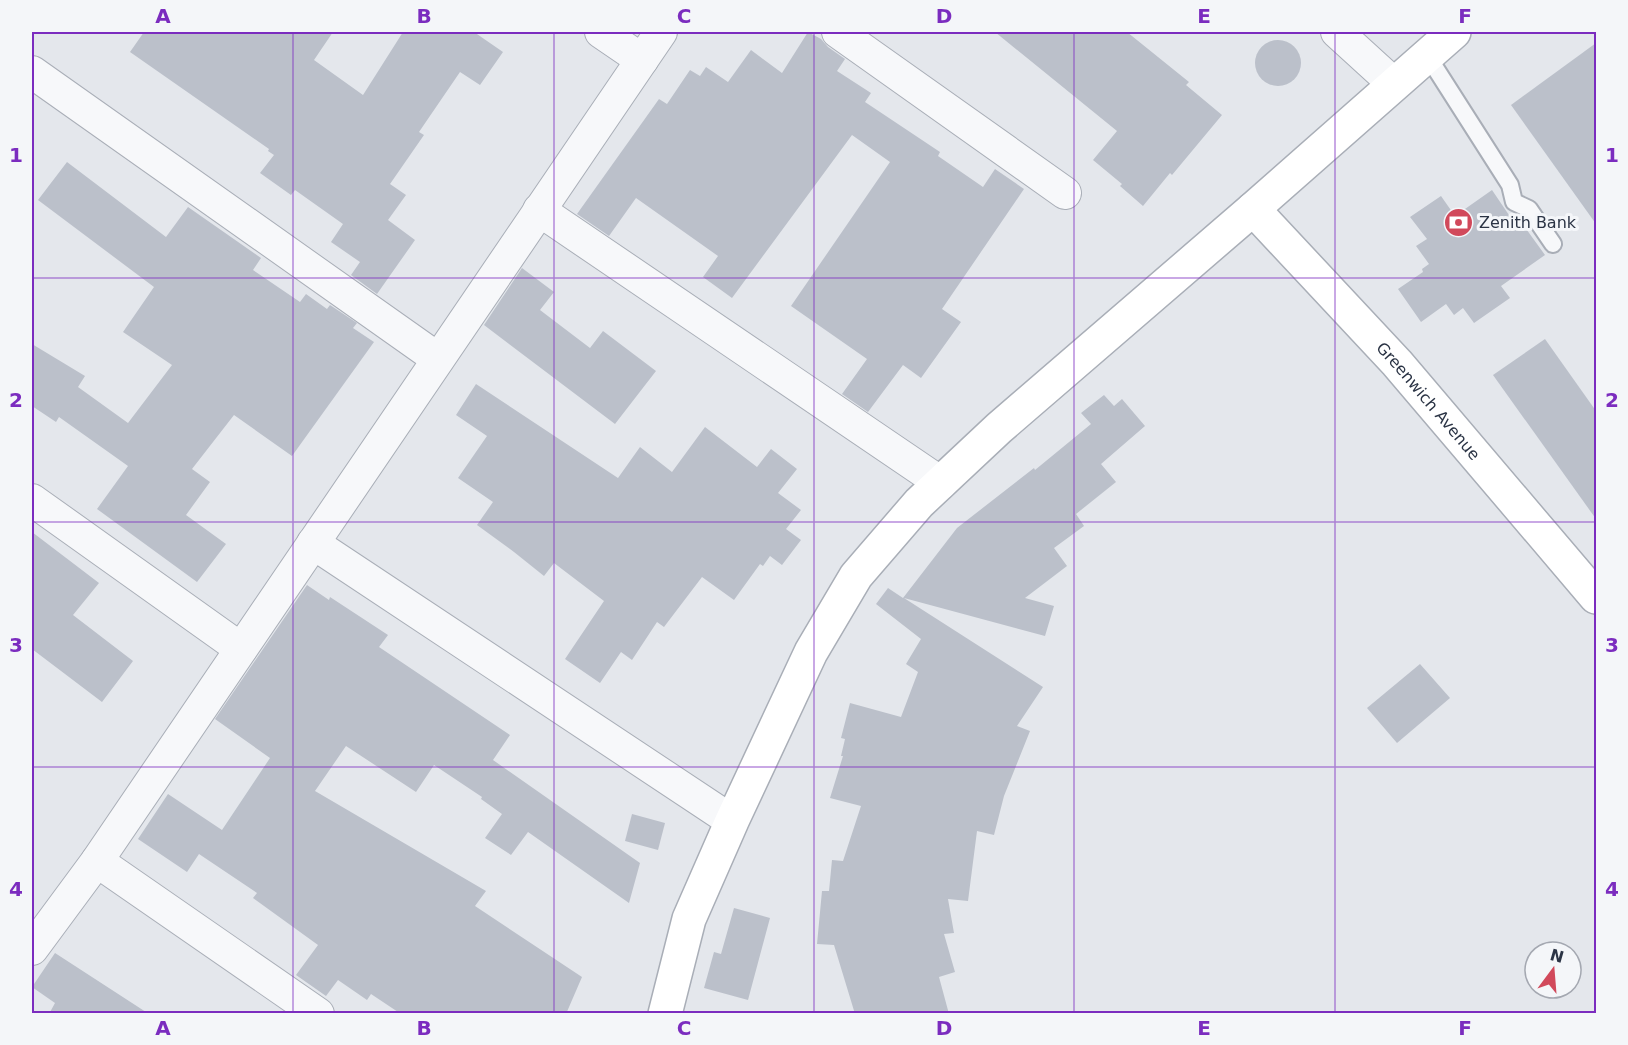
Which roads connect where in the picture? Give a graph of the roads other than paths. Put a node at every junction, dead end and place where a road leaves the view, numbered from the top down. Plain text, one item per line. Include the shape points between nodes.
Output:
1 (601, 32) edge
2 (661, 32) edge
3 (838, 32) edge
4 (1337, 32) edge
5 (1454, 32) edge
6 (1427, 55) junction
7 (642, 60) junction
8 (32, 72) edge
9 (1394, 84) junction
10 (1065, 193) dead end
11 (1253, 209) junction
12 (539, 210) junction
13 (1553, 244) dead end
14 (438, 359) junction
15 (941, 483) junction
16 (32, 500) edge
17 (313, 543) junction
18 (1596, 597) edge
19 (241, 649) junction
20 (732, 821) junction
21 (97, 861) junction
22 (32, 950) edge
23 (318, 1014) edge
24 (664, 1014) edge

1 - 7 street
2 - 7 street
3 - 10 street
4 - 9 street
5 - 6 street
6 - 9 street
6 - 13 lane via 1510,185 1514,202 1529,209
7 - 12 street
8 - 14 street
9 - 11 street
11 - 15 street via 999,428
11 - 18 street, Greenwich Avenue via 1396,363
12 - 14 street
12 - 15 street
14 - 17 street
15 - 20 street via 856,576 811,652
16 - 19 street
17 - 19 street
17 - 20 street
19 - 21 street
20 - 24 street via 689,919
21 - 22 street
21 - 23 street

